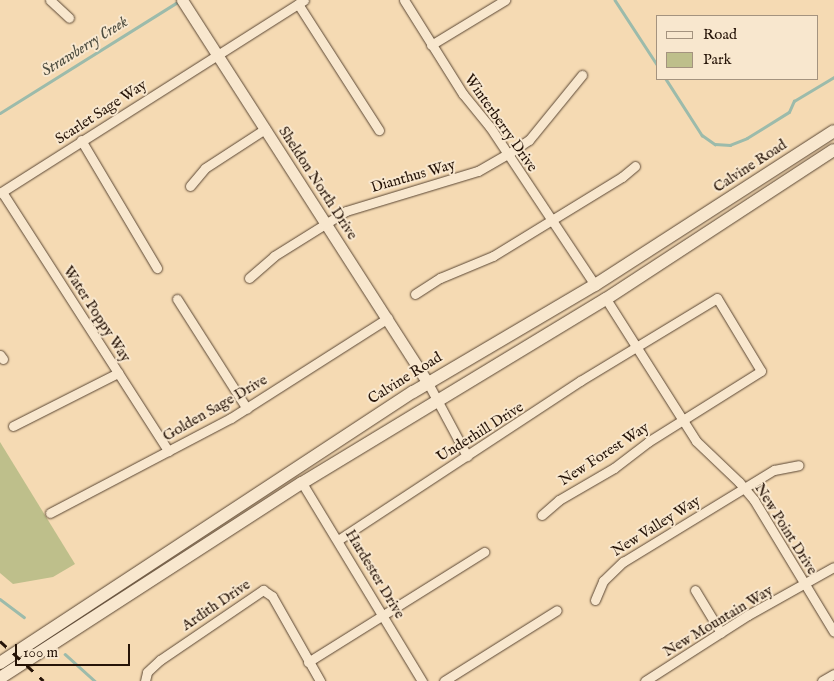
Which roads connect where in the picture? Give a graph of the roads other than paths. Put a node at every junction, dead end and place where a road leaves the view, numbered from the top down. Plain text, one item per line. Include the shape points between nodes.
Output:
1 (50, 0) edge
2 (182, 0) edge
3 (404, 0) edge
4 (505, 0) edge
5 (301, 2) edge
6 (69, 18) dead end
7 (432, 45) junction
8 (217, 54) junction
9 (582, 75) dead end
10 (266, 129) junction
11 (379, 130) dead end
12 (834, 131) edge
13 (82, 140) junction
14 (831, 148) edge
15 (508, 154) junction
16 (635, 166) dead end
17 (190, 186) dead end
18 (1, 192) edge
19 (550, 221) junction
20 (326, 224) junction
21 (157, 268) dead end
22 (249, 278) dead end
23 (595, 285) junction
24 (415, 294) dead end
25 (177, 299) dead end
26 (606, 299) junction
27 (388, 318) junction
28 (638, 348) junction
29 (118, 372) junction
30 (428, 383) junction
31 (436, 399) junction
32 (247, 408) junction
33 (683, 420) junction
34 (13, 426) dead end
35 (168, 451) junction
36 (467, 456) junction
37 (800, 465) dead end
38 (302, 483) junction
39 (745, 488) junction
40 (50, 513) dead end
41 (542, 515) dead end
42 (338, 540) junction
43 (484, 552) dead end
44 (834, 567) edge
45 (805, 584) junction
46 (695, 590) dead end
47 (595, 600) dead end
48 (556, 610) dead end
49 (384, 615) junction
50 (834, 632) edge
51 (721, 633) junction
52 (308, 662) junction
53 (0, 663) edge
54 (834, 674) edge
55 (0, 678) edge
56 (145, 681) edge
57 (320, 681) edge
58 (422, 681) edge
59 (444, 681) edge
60 (645, 681) edge
61 (822, 681) edge

1 - 6 street
2 - 8 street, Sheldon North Drive
3 - 7 street, Winterberry Drive
4 - 7 street
5 - 8 street, Scarlet Sage Way
5 - 11 street
7 - 15 street, Winterberry Drive via 463,94
8 - 10 street, Sheldon North Drive
8 - 13 street, Scarlet Sage Way
9 - 15 street, Dianthus Way via 529,140
10 - 17 street via 205,168
10 - 20 street, Sheldon North Drive
12 - 14 main road, Calvine Road
13 - 18 street, Scarlet Sage Way
13 - 21 street
14 - 23 main road, Calvine Road
14 - 26 main road, Calvine Road
15 - 19 street, Winterberry Drive
15 - 20 street, Dianthus Way via 469,174 364,204
16 - 19 street
18 - 29 street, Water Poppy Way
19 - 23 street, Winterberry Drive
19 - 24 street via 485,260 440,278
20 - 22 street, Dianthus Way via 274,256
20 - 27 street, Sheldon North Drive
23 - 30 main road, Calvine Road
25 - 32 street
26 - 28 street, New Point Drive
26 - 31 main road, Calvine Road
27 - 30 street, Sheldon North Drive
27 - 32 street, Golden Sage Drive
28 - 33 street, New Point Drive
28 - 33 street, Underhill Drive via 717,298 761,371
28 - 36 street, Underhill Drive via 580,381
29 - 34 street
29 - 35 street, Water Poppy Way
30 - 31 street
30 - 53 main road, Calvine Road
31 - 36 street
31 - 38 main road, Calvine Road
32 - 35 street, Golden Sage Drive
33 - 39 street, New Point Drive via 696,441
33 - 41 street, New Forest Way via 614,468 559,500
35 - 40 street, Golden Sage Drive
36 - 42 street, Underhill Drive
37 - 39 street, New Valley Way via 774,470
38 - 42 street, Hardester Drive
38 - 55 main road, Calvine Road
39 - 45 street, New Point Drive
39 - 47 street, New Valley Way via 611,571
42 - 49 street, Hardester Drive
43 - 49 street
44 - 45 street, New Mountain Way
45 - 50 street, New Point Drive
45 - 51 street, New Mountain Way
46 - 51 street
48 - 59 street
49 - 52 street
49 - 58 street, Hardester Drive
51 - 60 street, New Mountain Way
52 - 56 street, Ardith Drive via 272,596 263,590 160,660 147,672
52 - 57 street
54 - 61 street

